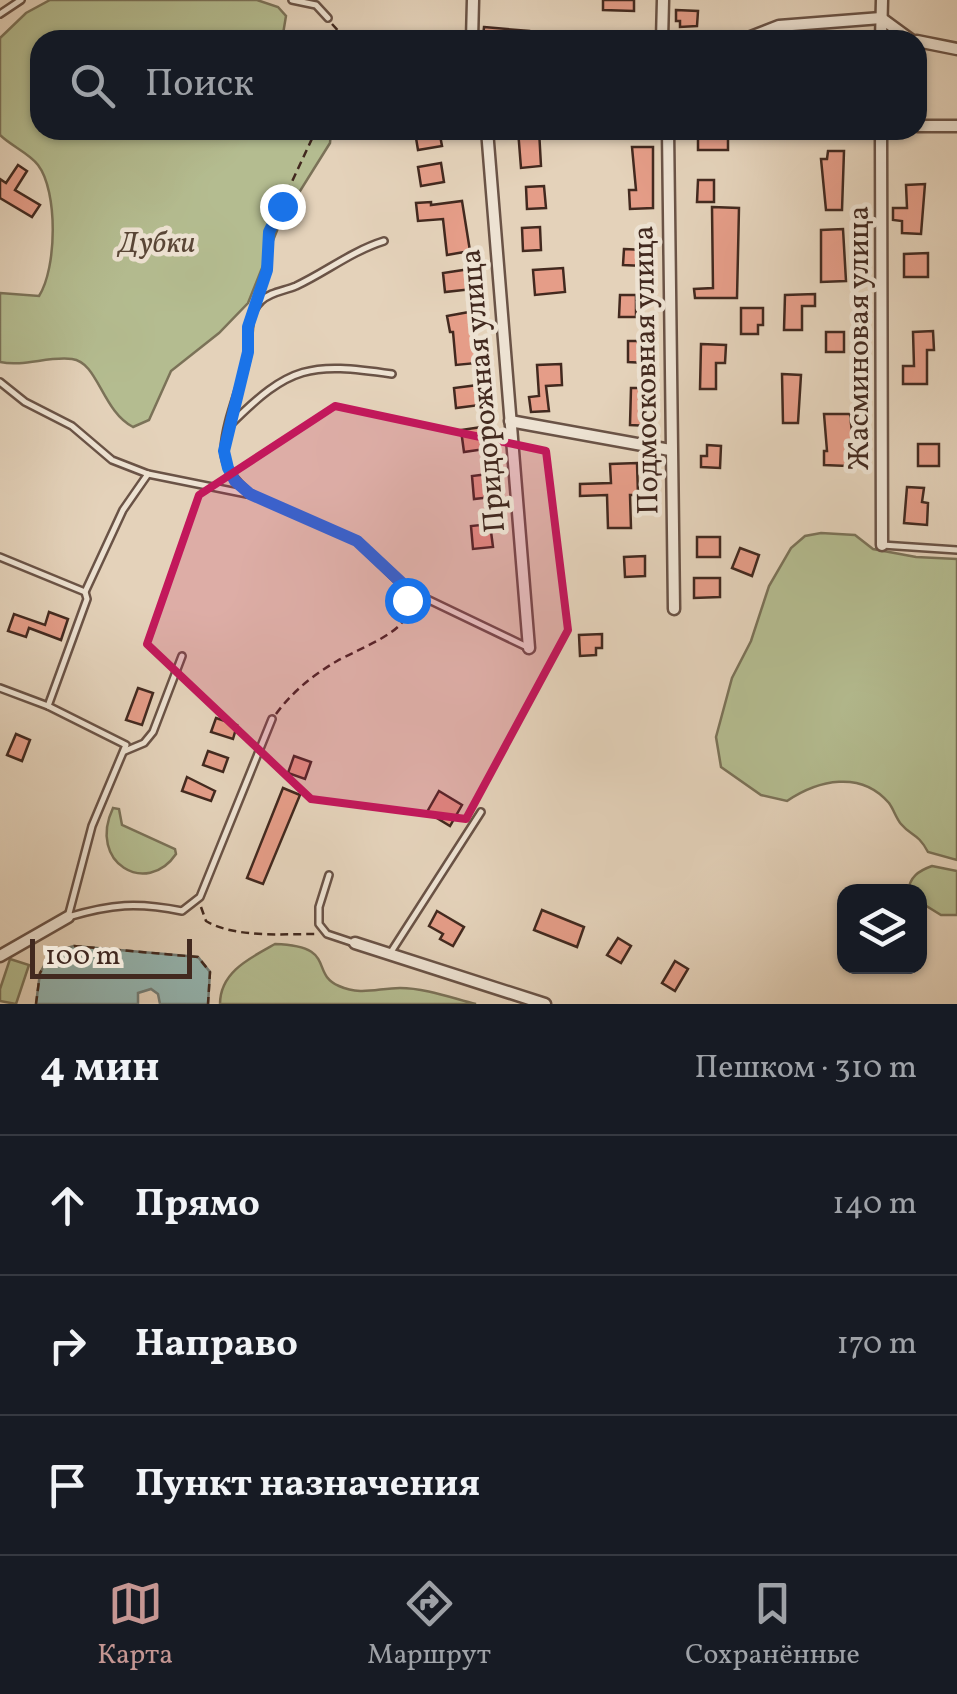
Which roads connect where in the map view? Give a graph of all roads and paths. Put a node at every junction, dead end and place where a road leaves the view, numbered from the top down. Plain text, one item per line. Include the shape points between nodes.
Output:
1 (21, 0) edge
2 (292, 0) edge
3 (473, 0) edge
4 (663, 0) edge
5 (882, 0) edge
6 (0, 14) edge
7 (328, 18) joint
8 (880, 18) junction
9 (335, 30) edge
10 (472, 30) edge
11 (662, 30) edge
12 (769, 30) edge
13 (881, 30) edge
14 (898, 30) edge
15 (927, 44) edge
16 (957, 50) edge
17 (927, 126) edge
18 (957, 126) edge
19 (311, 140) edge
20 (488, 140) edge
21 (668, 140) edge
22 (882, 140) edge
23 (384, 240) dead end
24 (253, 312) junction
25 (392, 374) dead end
26 (0, 382) edge
27 (510, 422) junction
28 (229, 426) junction
29 (670, 450) junction
30 (148, 474) junction
31 (250, 494) junction
32 (882, 546) joint
33 (957, 550) edge
34 (0, 557) edge
35 (404, 585) junction
36 (85, 592) junction
37 (674, 609) dead end
38 (530, 648) joint
39 (182, 656) dead end
40 (0, 688) edge
41 (48, 706) junction
42 (272, 719) joint
43 (125, 751) junction
44 (481, 812) dead end
45 (329, 875) dead end
46 (200, 897) junction
47 (68, 916) junction
48 (328, 934) junction
49 (355, 943) joint
50 (390, 954) junction
51 (0, 956) edge
52 (36, 1004) edge
53 (208, 1004) edge
54 (545, 1004) edge

1 - 6 lane
2 - 7 lane via 316,6
3 - 10 street
4 - 11 street
5 - 8 street
7 - 9 path
8 - 12 street
8 - 13 street
8 - 14 street
15 - 16 street
17 - 18 street
19 - 24 path via 269,232 267,270
20 - 27 street, Придорожная улица
21 - 29 street, Подмосковная улица
22 - 32 street, Жасминовая улица
23 - 24 lane via 261,300
24 - 28 lane
25 - 28 lane via 314,368 257,398
26 - 30 lane via 72,426 112,460
27 - 29 street
27 - 38 street, Придорожная улица
28 - 31 lane via 228,468
29 - 37 street, Подмосковная улица
30 - 31 lane
30 - 36 lane via 123,510
31 - 35 lane via 357,541
32 - 33 lane
34 - 36 lane
35 - 38 lane
35 - 42 path via 402,623 300,686
36 - 41 lane
39 - 43 lane via 153,732
40 - 41 lane
41 - 43 lane via 120,740
42 - 46 lane
43 - 47 lane via 96,814
44 - 50 lane
45 - 48 lane via 318,924
46 - 47 lane via 182,911 111,904
46 - 48 path via 206,921 216,927
47 - 51 street
48 - 49 lane
49 - 50 street
50 - 54 street
52 - 53 path via 40,973 52,952 74,946 198,956 210,972

